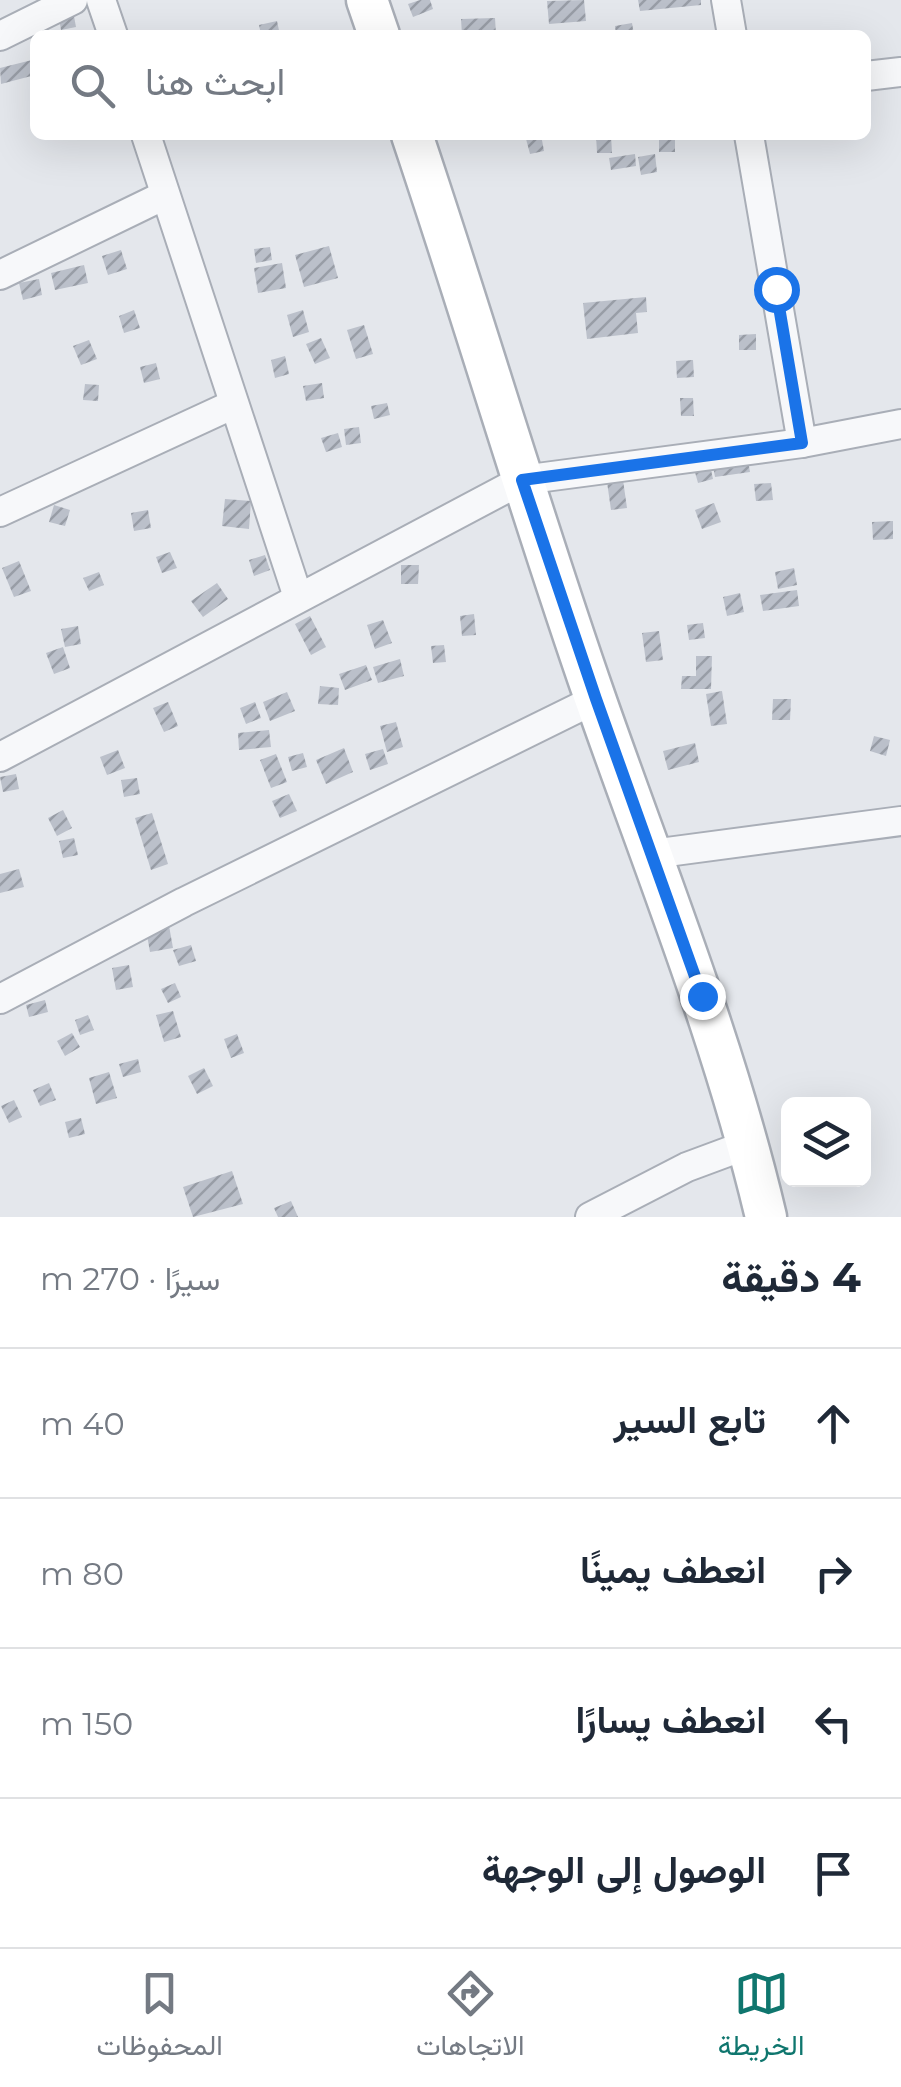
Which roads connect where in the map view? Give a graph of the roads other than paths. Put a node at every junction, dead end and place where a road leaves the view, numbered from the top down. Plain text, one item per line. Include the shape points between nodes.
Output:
1 (74, 0) edge
2 (102, 0) edge
3 (367, 0) edge
4 (726, 0) edge
5 (111, 30) edge
6 (377, 30) edge
7 (731, 30) edge
8 (0, 36) edge
9 (901, 72) edge
10 (871, 75) edge
11 (148, 140) edge
12 (414, 140) edge
13 (750, 140) edge
14 (166, 195) junction
15 (0, 275) edge
16 (234, 404) junction
17 (901, 424) edge
18 (802, 443) junction
19 (522, 480) junction
20 (0, 512) edge
21 (298, 597) junction
22 (596, 699) junction
23 (0, 757) edge
24 (901, 821) edge
25 (652, 854) junction
26 (0, 998) edge
27 (748, 1144) junction
28 (590, 1217) edge
29 (766, 1217) edge

1 - 8 street
2 - 5 street
3 - 6 main road
4 - 7 street
9 - 10 street
11 - 14 street
12 - 19 main road
13 - 18 street
14 - 15 street
14 - 16 street
16 - 20 street
16 - 21 street
17 - 18 street
18 - 19 street
19 - 21 street
19 - 22 main road
21 - 23 street
22 - 25 main road
22 - 26 street
24 - 25 street
25 - 27 main road
27 - 28 street
27 - 29 main road

